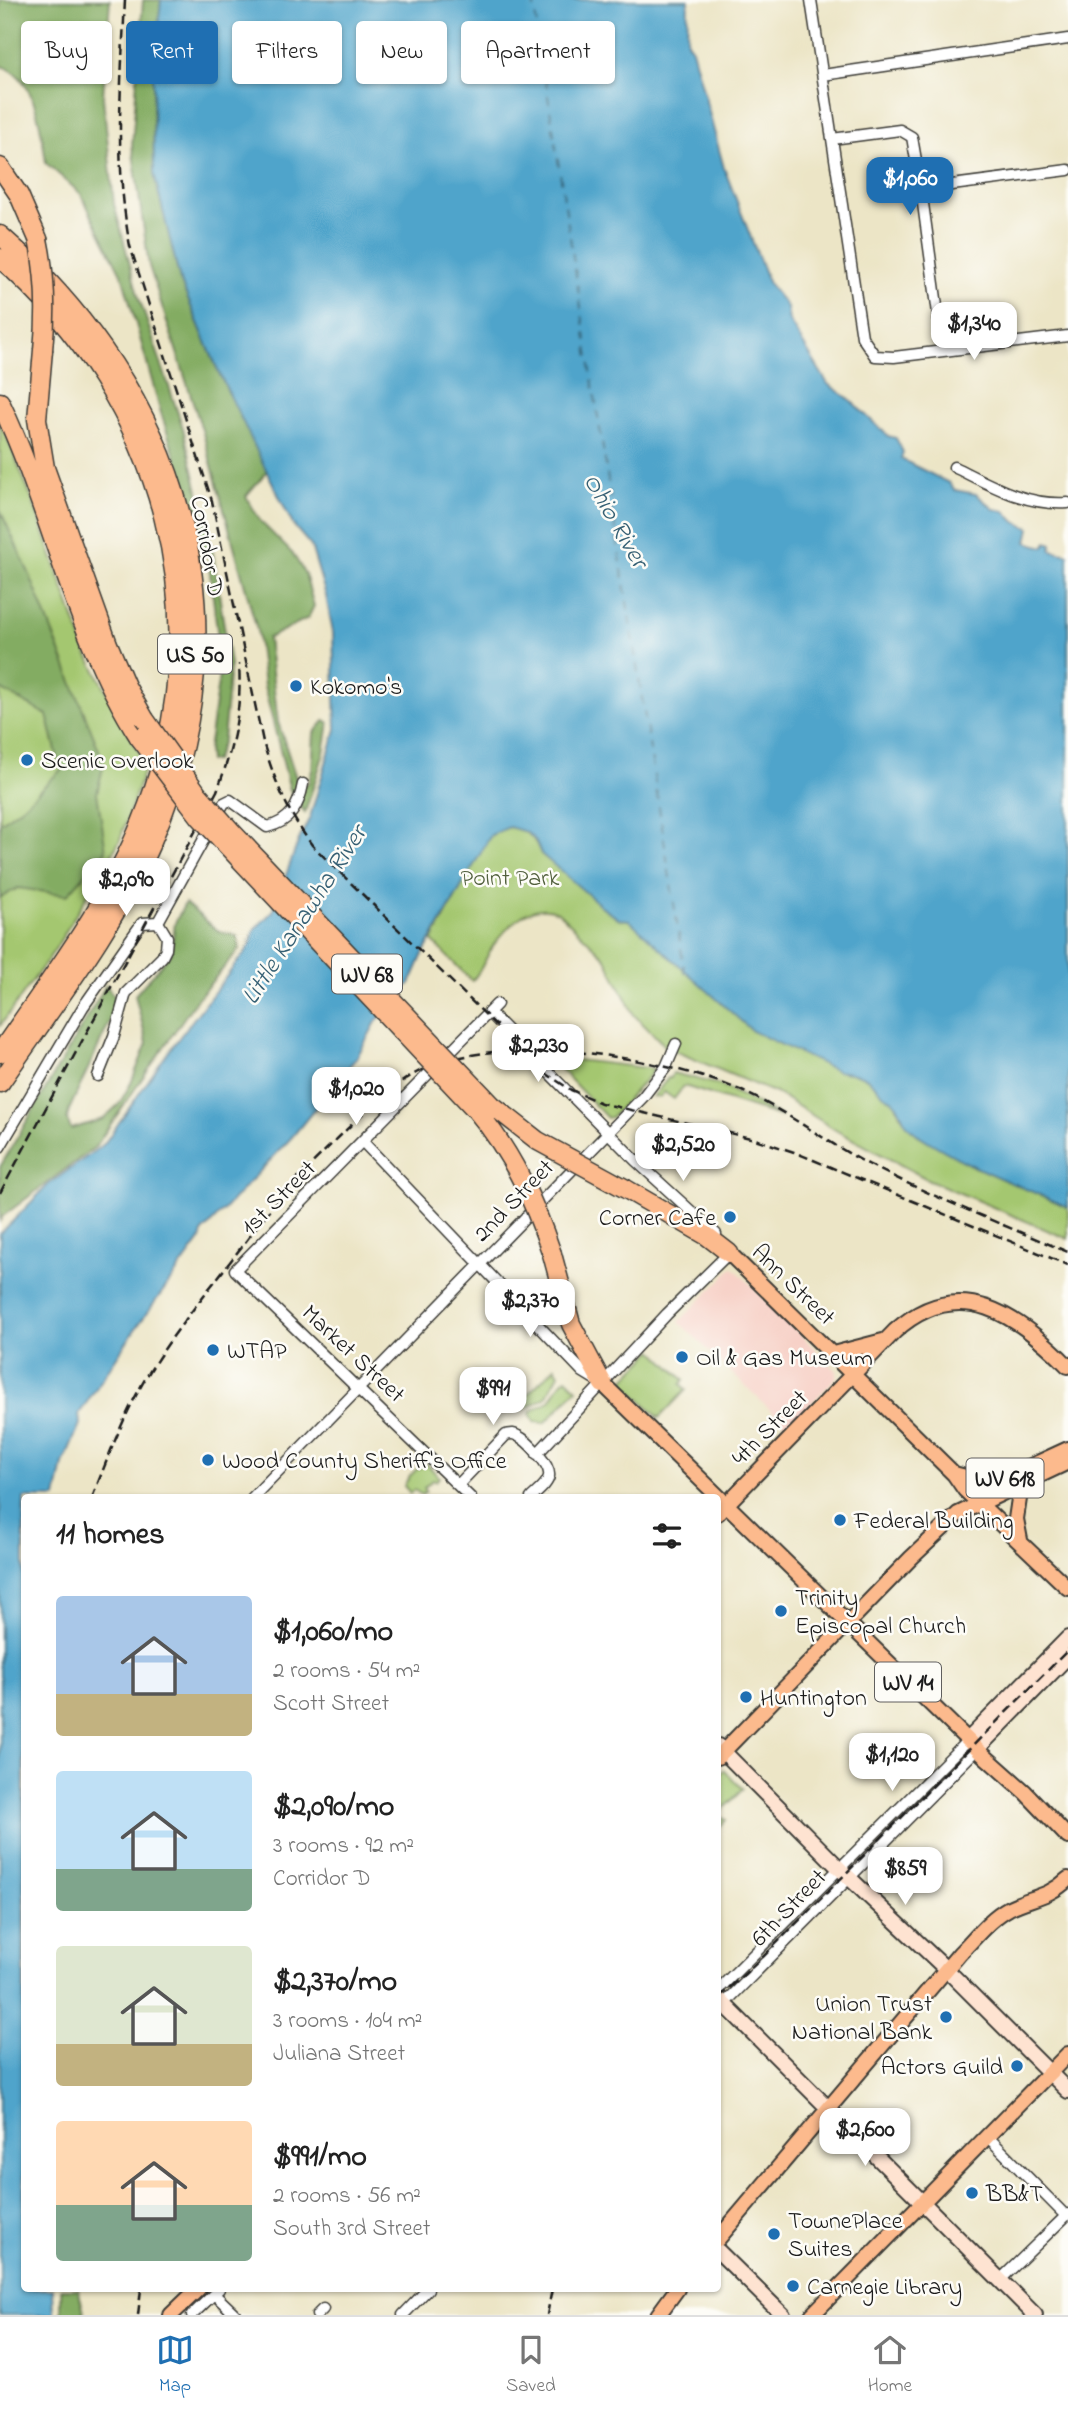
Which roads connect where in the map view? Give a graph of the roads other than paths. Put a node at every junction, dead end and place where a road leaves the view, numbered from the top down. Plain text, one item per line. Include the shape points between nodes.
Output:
1 (811, 0) edge
2 (1068, 39) edge
3 (823, 75) junction
4 (832, 139) junction
5 (0, 167) edge
6 (1068, 170) edge
7 (921, 189) junction
8 (0, 234) edge
9 (0, 258) edge
10 (1068, 336) edge
11 (943, 350) junction
12 (0, 402) edge
13 (954, 467) dead end
14 (1068, 503) edge
15 (303, 784) dead end
16 (158, 922) junction
17 (497, 1004) dead end
18 (489, 1012) junction
19 (676, 1044) dead end
20 (0, 1053) edge
21 (98, 1076) dead end
22 (0, 1083) edge
23 (608, 1133) junction
24 (363, 1142) junction
25 (0, 1147) edge
26 (729, 1253) junction
27 (480, 1264) junction
28 (235, 1270) joint
29 (887, 1340) junction
30 (833, 1354) junction
31 (1068, 1366) edge
32 (855, 1374) junction
33 (603, 1384) junction
34 (359, 1388) junction
35 (1068, 1448) edge
36 (537, 1454) junction
37 (1060, 1461) edge
38 (954, 1474) junction
39 (458, 1485) junction
40 (1021, 1485) junction
41 (965, 1490) junction
42 (256, 1494) edge
43 (467, 1494) edge
44 (535, 1494) edge
45 (707, 1494) edge
46 (980, 1504) junction
47 (721, 1509) edge
48 (958, 1514) junction
49 (1020, 1540) junction
50 (1068, 1588) edge
51 (849, 1623) junction
52 (1068, 1638) edge
53 (1068, 1656) edge
54 (972, 1744) junction
55 (721, 1750) edge
56 (721, 1754) edge
57 (1068, 1837) edge
58 (844, 1873) junction
59 (1068, 1879) edge
60 (947, 1970) junction
61 (721, 1987) edge
62 (721, 2003) edge
63 (721, 2005) edge
64 (1068, 2054) edge
65 (1049, 2073) junction
66 (1068, 2091) edge
67 (830, 2108) junction
68 (987, 2136) junction
69 (923, 2202) junction
70 (1067, 2215) edge
71 (721, 2235) edge
72 (721, 2254) edge
73 (1000, 2280) junction
74 (195, 2292) edge
75 (216, 2292) edge
76 (425, 2292) edge
77 (675, 2292) edge
78 (819, 2313) edge
79 (171, 2315) edge
80 (192, 2315) edge
81 (236, 2315) edge
82 (403, 2315) edge
83 (658, 2315) edge
84 (783, 2315) edge
85 (1035, 2315) edge

1 - 3 street
2 - 3 street
3 - 4 street
4 - 7 street via 905,131 914,140
4 - 11 street via 862,337 879,357
5 - 26 highway, WV 68, bridge via 19,195 44,266 37,419 45,468 108,644 144,718 215,813 492,1105 538,1141
6 - 7 street
7 - 11 street
8 - 22 highway, Corridor D / US 50 via 85,323 139,403 159,446 182,518 196,632 182,750 151,842 102,932
9 - 20 highway, Corridor D / US 50 via 80,344 112,390 137,441 165,522 175,569 178,651 168,738 140,825 104,897
10 - 11 street
12 - 33 highway, WV 68, bridge via 119,706 200,817 498,1136 533,1201 571,1324
13 - 14 street via 1021,498
15 - 16 street via 294,811 267,827 230,800 224,803
16 - 21 street via 167,937 166,949 126,993
16 - 25 street via 142,923 83,1007
17 - 18 street, 1st Street
18 - 23 street, Ann Street
18 - 24 street, 1st Street
19 - 23 street, 2nd Street via 651,1087
23 - 26 street, Ann Street via 723,1240
23 - 27 street, 2nd Street
24 - 27 street
24 - 28 street, 1st Street
26 - 30 main road, Ann Street / WV 68
26 - 33 street
27 - 33 street via 583,1372
27 - 34 street, 2nd Street
28 - 34 street, Market Street
29 - 30 main road
29 - 31 main road, 4th Street via 918,1313 944,1304 967,1303 1014,1319
29 - 32 main road, 4th Street
30 - 32 main road, Ann Street
32 - 38 main road, Ann Street / WV 618
32 - 47 main road, 4th Street
33 - 36 street
33 - 45 main road, WV 68
34 - 39 street, Market Street
34 - 42 street, 2nd Street
35 - 37 main road, WV 618
36 - 39 street via 520,1436 506,1435
36 - 44 street via 550,1472
37 - 38 main road, WV 618 via 1003,1479
37 - 40 main road, WV 618
38 - 41 main road, Ann Street
39 - 43 street, Market Street
40 - 46 main road
40 - 49 main road, WV 618 via 1016,1519
41 - 46 main road, Ann Street
41 - 48 main road
46 - 48 main road
46 - 49 main road, Ann Street
47 - 51 main road, WV 68
48 - 51 main road
49 - 50 main road, Ann Street
51 - 54 main road, WV 14
51 - 55 main road
52 - 54 street, 6th Street
53 - 54 street, 6th Street
54 - 57 main road, WV 14
54 - 58 street, 6th Street
56 - 58 street
58 - 60 street
58 - 61 street, 6th Street
58 - 62 street, 6th Street
59 - 60 main road via 1048,1895 993,1919
60 - 65 street
60 - 67 main road
63 - 67 street
64 - 65 main road
65 - 66 street
65 - 68 main road
67 - 69 street
67 - 71 main road
68 - 69 main road
68 - 70 street
69 - 73 street
69 - 78 main road
70 - 73 street
72 - 84 street
73 - 85 street
74 - 79 main road
75 - 80 street
75 - 81 street
76 - 82 street
77 - 83 main road

